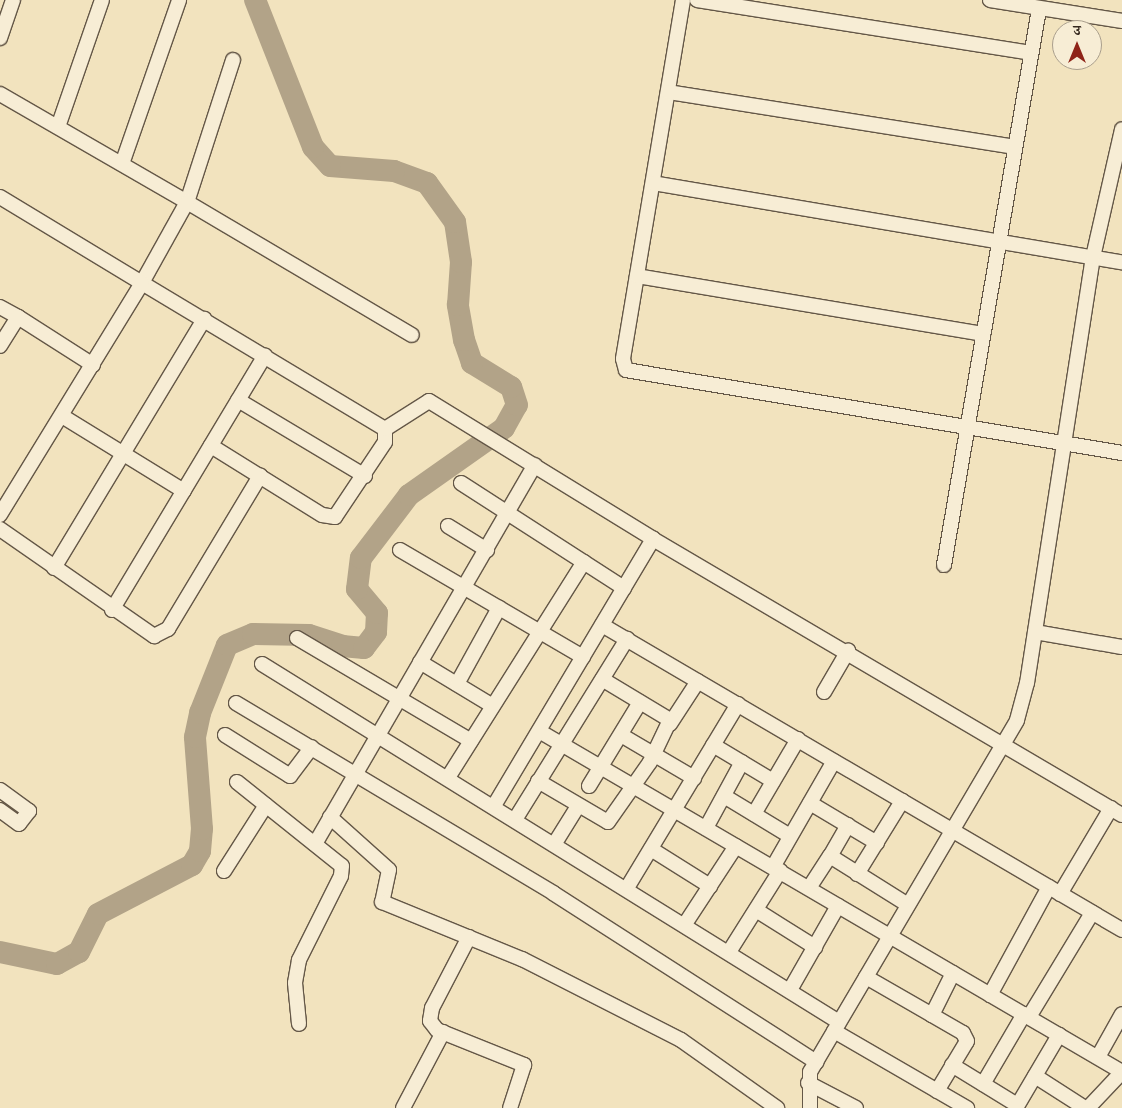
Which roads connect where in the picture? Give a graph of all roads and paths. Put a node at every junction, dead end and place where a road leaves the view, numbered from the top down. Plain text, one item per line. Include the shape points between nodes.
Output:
1 (13, 0) edge
2 (102, 0) edge
3 (178, 0) edge
4 (683, 0) edge
5 (697, 0) edge
6 (990, 0) edge
7 (1039, 8) junction
8 (1122, 21) edge
9 (0, 38) edge
10 (1031, 54) junction
11 (233, 60) dead end
12 (668, 92) junction
13 (0, 94) edge
14 (58, 127) junction
15 (1122, 129) edge
16 (1015, 147) junction
17 (122, 164) junction
18 (653, 183) junction
19 (0, 197) edge
20 (187, 202) junction
21 (998, 241) junction
22 (1093, 257) junction
23 (1122, 262) edge
24 (637, 276) junction
25 (142, 283) junction
26 (0, 306) edge
27 (18, 317) junction
28 (204, 319) junction
29 (983, 334) junction
30 (412, 336) dead end
31 (0, 346) edge
32 (265, 355) junction
33 (93, 365) junction
34 (238, 400) junction
35 (62, 416) junction
36 (967, 428) junction
37 (385, 429) junction
38 (1062, 441) junction
39 (211, 446) junction
40 (123, 453) junction
41 (1122, 453) edge
42 (536, 465) junction
43 (260, 476) junction
44 (365, 476) junction
45 (461, 482) dead end
46 (184, 490) junction
47 (508, 512) junction
48 (0, 515) edge
49 (448, 526) dead end
50 (0, 528) edge
51 (653, 539) junction
52 (400, 550) dead end
53 (487, 550) junction
54 (584, 562) junction
55 (944, 565) dead end
56 (54, 568) junction
57 (465, 588) junction
58 (624, 588) junction
59 (499, 608) junction
60 (112, 610) junction
61 (602, 625) junction
62 (540, 632) junction
63 (1035, 632) junction
64 (297, 638) dead end
65 (627, 639) junction
66 (1121, 643) edge
67 (848, 651) junction
68 (582, 657) junction
69 (420, 662) junction
70 (262, 664) dead end
71 (602, 679) junction
72 (698, 681) junction
73 (457, 684) junction
74 (824, 692) dead end
75 (400, 696) junction
76 (640, 702) junction
77 (236, 703) dead end
78 (738, 704) junction
79 (493, 706) junction
80 (670, 724) junction
81 (539, 730) junction
82 (378, 733) junction
83 (225, 735) dead end
84 (621, 736) junction
85 (798, 739) junction
86 (471, 741) junction
87 (562, 744) junction
88 (713, 745) junction
89 (1006, 745) junction
90 (312, 747) junction
91 (654, 755) junction
92 (834, 761) junction
93 (742, 762) junction
94 (602, 767) junction
95 (355, 772) junction
96 (449, 776) junction
97 (694, 778) junction
98 (538, 781) junction
99 (774, 781) junction
100 (237, 782) dead end
101 (632, 784) junction
102 (589, 786) dead end
103 (0, 790) edge
104 (724, 796) junction
105 (902, 801) junction
106 (810, 802) junction
107 (495, 804) junction
108 (266, 805) junction
109 (578, 806) junction
110 (675, 809) junction
111 (0, 810) edge
112 (1116, 811) edge
113 (754, 814) junction
114 (330, 817) junction
115 (516, 818) junction
116 (848, 825) junction
117 (706, 828) junction
118 (952, 831) junction
119 (790, 836) junction
120 (555, 842) junction
121 (876, 842) junction
122 (315, 844) junction
123 (736, 846) junction
124 (651, 849) junction
125 (830, 856) junction
126 (776, 869) junction
127 (224, 871) dead end
128 (857, 874) junction
129 (710, 886) junction
130 (627, 888) junction
131 (809, 888) junction
132 (1054, 890) junction
133 (838, 906) junction
134 (908, 906) junction
135 (756, 910) junction
136 (1092, 913) junction
137 (685, 924) junction
138 (1122, 930) edge
139 (889, 937) junction
140 (469, 938) junction
141 (815, 946) junction
142 (729, 952) junction
143 (953, 973) junction
144 (866, 977) junction
145 (790, 990) junction
146 (990, 994) junction
147 (1122, 1014) edge
148 (932, 1015) junction
149 (1026, 1016) junction
150 (299, 1024) dead end
151 (837, 1026) junction
152 (443, 1032) junction
153 (1059, 1035) junction
154 (1098, 1058) junction
155 (816, 1062) junction
156 (952, 1065) junction
157 (1122, 1072) edge
158 (1035, 1076) junction
159 (808, 1083) junction
160 (983, 1084) junction
161 (937, 1090) junction
162 (1016, 1107) edge
163 (403, 1108) edge
164 (510, 1108) edge
165 (777, 1108) edge
166 (810, 1108) edge
167 (856, 1108) edge
168 (967, 1108) edge
169 (1086, 1108) edge

1 - 9 street
2 - 14 street
3 - 17 street
4 - 12 street
5 - 10 street
6 - 7 street
7 - 8 street
7 - 10 street
10 - 16 street
11 - 20 street
12 - 16 street
12 - 18 street
13 - 14 street
14 - 17 street
15 - 22 street
16 - 21 street
17 - 20 street
18 - 21 street
18 - 24 street
19 - 25 street
20 - 25 street
20 - 30 street
21 - 22 street
21 - 29 street
22 - 23 street
22 - 38 street
24 - 29 street
24 - 36 street via 623,359 632,373
25 - 28 street
25 - 33 street
26 - 27 street
27 - 31 street
27 - 33 street
28 - 32 street
28 - 40 street
29 - 36 street
32 - 34 street
32 - 37 street
33 - 35 street
34 - 39 street
34 - 44 street
35 - 40 street
35 - 48 street
36 - 38 street
36 - 55 street
37 - 42 street via 429,401
37 - 44 street via 385,442
38 - 41 street
38 - 63 street
39 - 43 street
39 - 46 street
40 - 46 street
40 - 56 street
42 - 47 street
42 - 51 street
43 - 44 street via 322,514 336,517
43 - 60 street via 168,629 154,636 144,633
45 - 47 street
46 - 60 street
47 - 53 street
47 - 54 street
49 - 53 street
50 - 56 street
51 - 58 street
51 - 67 street
52 - 57 street
53 - 57 street
54 - 58 street
54 - 62 street
56 - 60 street
57 - 59 street
57 - 69 street
58 - 61 street
59 - 62 street
59 - 73 street
61 - 65 street
61 - 68 street
62 - 68 street
62 - 79 street
63 - 66 street
63 - 89 street via 1027,683
64 - 75 street
65 - 71 street
65 - 72 street
67 - 74 street
67 - 89 street
68 - 81 street
69 - 73 street
69 - 75 street
70 - 82 street
71 - 76 street
71 - 87 street
72 - 78 street
72 - 80 street
73 - 79 street
75 - 82 street
75 - 86 street
76 - 80 street
76 - 84 street
77 - 90 street
78 - 85 street
78 - 88 street
79 - 86 street
80 - 91 street
81 - 87 street
81 - 107 street
82 - 95 street
82 - 96 street
83 - 90 street via 290,776
84 - 91 street
84 - 94 street
85 - 92 street
85 - 99 street
86 - 96 street
87 - 94 street
87 - 98 street
88 - 93 street
88 - 97 street
89 - 112 street
89 - 118 street
90 - 95 street
91 - 97 street
91 - 101 street
92 - 105 street
92 - 106 street
93 - 99 street
93 - 104 street
94 - 101 street
94 - 102 street
95 - 114 street
95 - 155 street
96 - 107 street
97 - 110 street
98 - 109 street
98 - 115 street
99 - 113 street
100 - 108 street
101 - 109 street via 608,822
101 - 110 street
103 - 111 street via 29,811 19,824
104 - 113 street
104 - 117 street
105 - 118 street
105 - 121 street
106 - 116 street
106 - 119 street
107 - 115 street
108 - 122 street
108 - 127 street
109 - 120 street
110 - 117 street
110 - 124 street
112 - 132 street
113 - 119 street
114 - 122 street
114 - 140 street via 389,870 382,902
115 - 120 street
116 - 121 street
116 - 125 street
117 - 123 street
118 - 132 street
118 - 134 street
119 - 126 street
120 - 130 street
121 - 128 street
122 - 150 street via 339,862 343,871 299,960 295,983
123 - 126 street
123 - 129 street
124 - 129 street
124 - 130 street
125 - 128 street
125 - 131 street
126 - 131 street
126 - 135 street
128 - 134 street
129 - 137 street
130 - 137 street
131 - 133 street
132 - 136 street
132 - 146 street
133 - 139 street
133 - 141 street
134 - 139 street
135 - 141 street
135 - 142 street
136 - 138 street
136 - 149 street
137 - 142 street
139 - 143 street
139 - 144 street
140 - 152 street via 430,1015 432,1026
140 - 165 street via 522,959 681,1040
141 - 145 street
142 - 145 street
143 - 146 street
143 - 148 street
144 - 148 street
144 - 151 street
145 - 151 street
146 - 149 street
147 - 154 street
148 - 156 street via 967,1037
149 - 153 street
149 - 160 street
151 - 155 street
151 - 161 street
152 - 163 street
152 - 164 street via 524,1065
153 - 154 street
153 - 158 street
154 - 157 street
155 - 159 street
156 - 160 street
156 - 161 street
157 - 169 street
158 - 162 street
158 - 169 street
159 - 166 street
159 - 167 street
160 - 162 street
161 - 168 street

